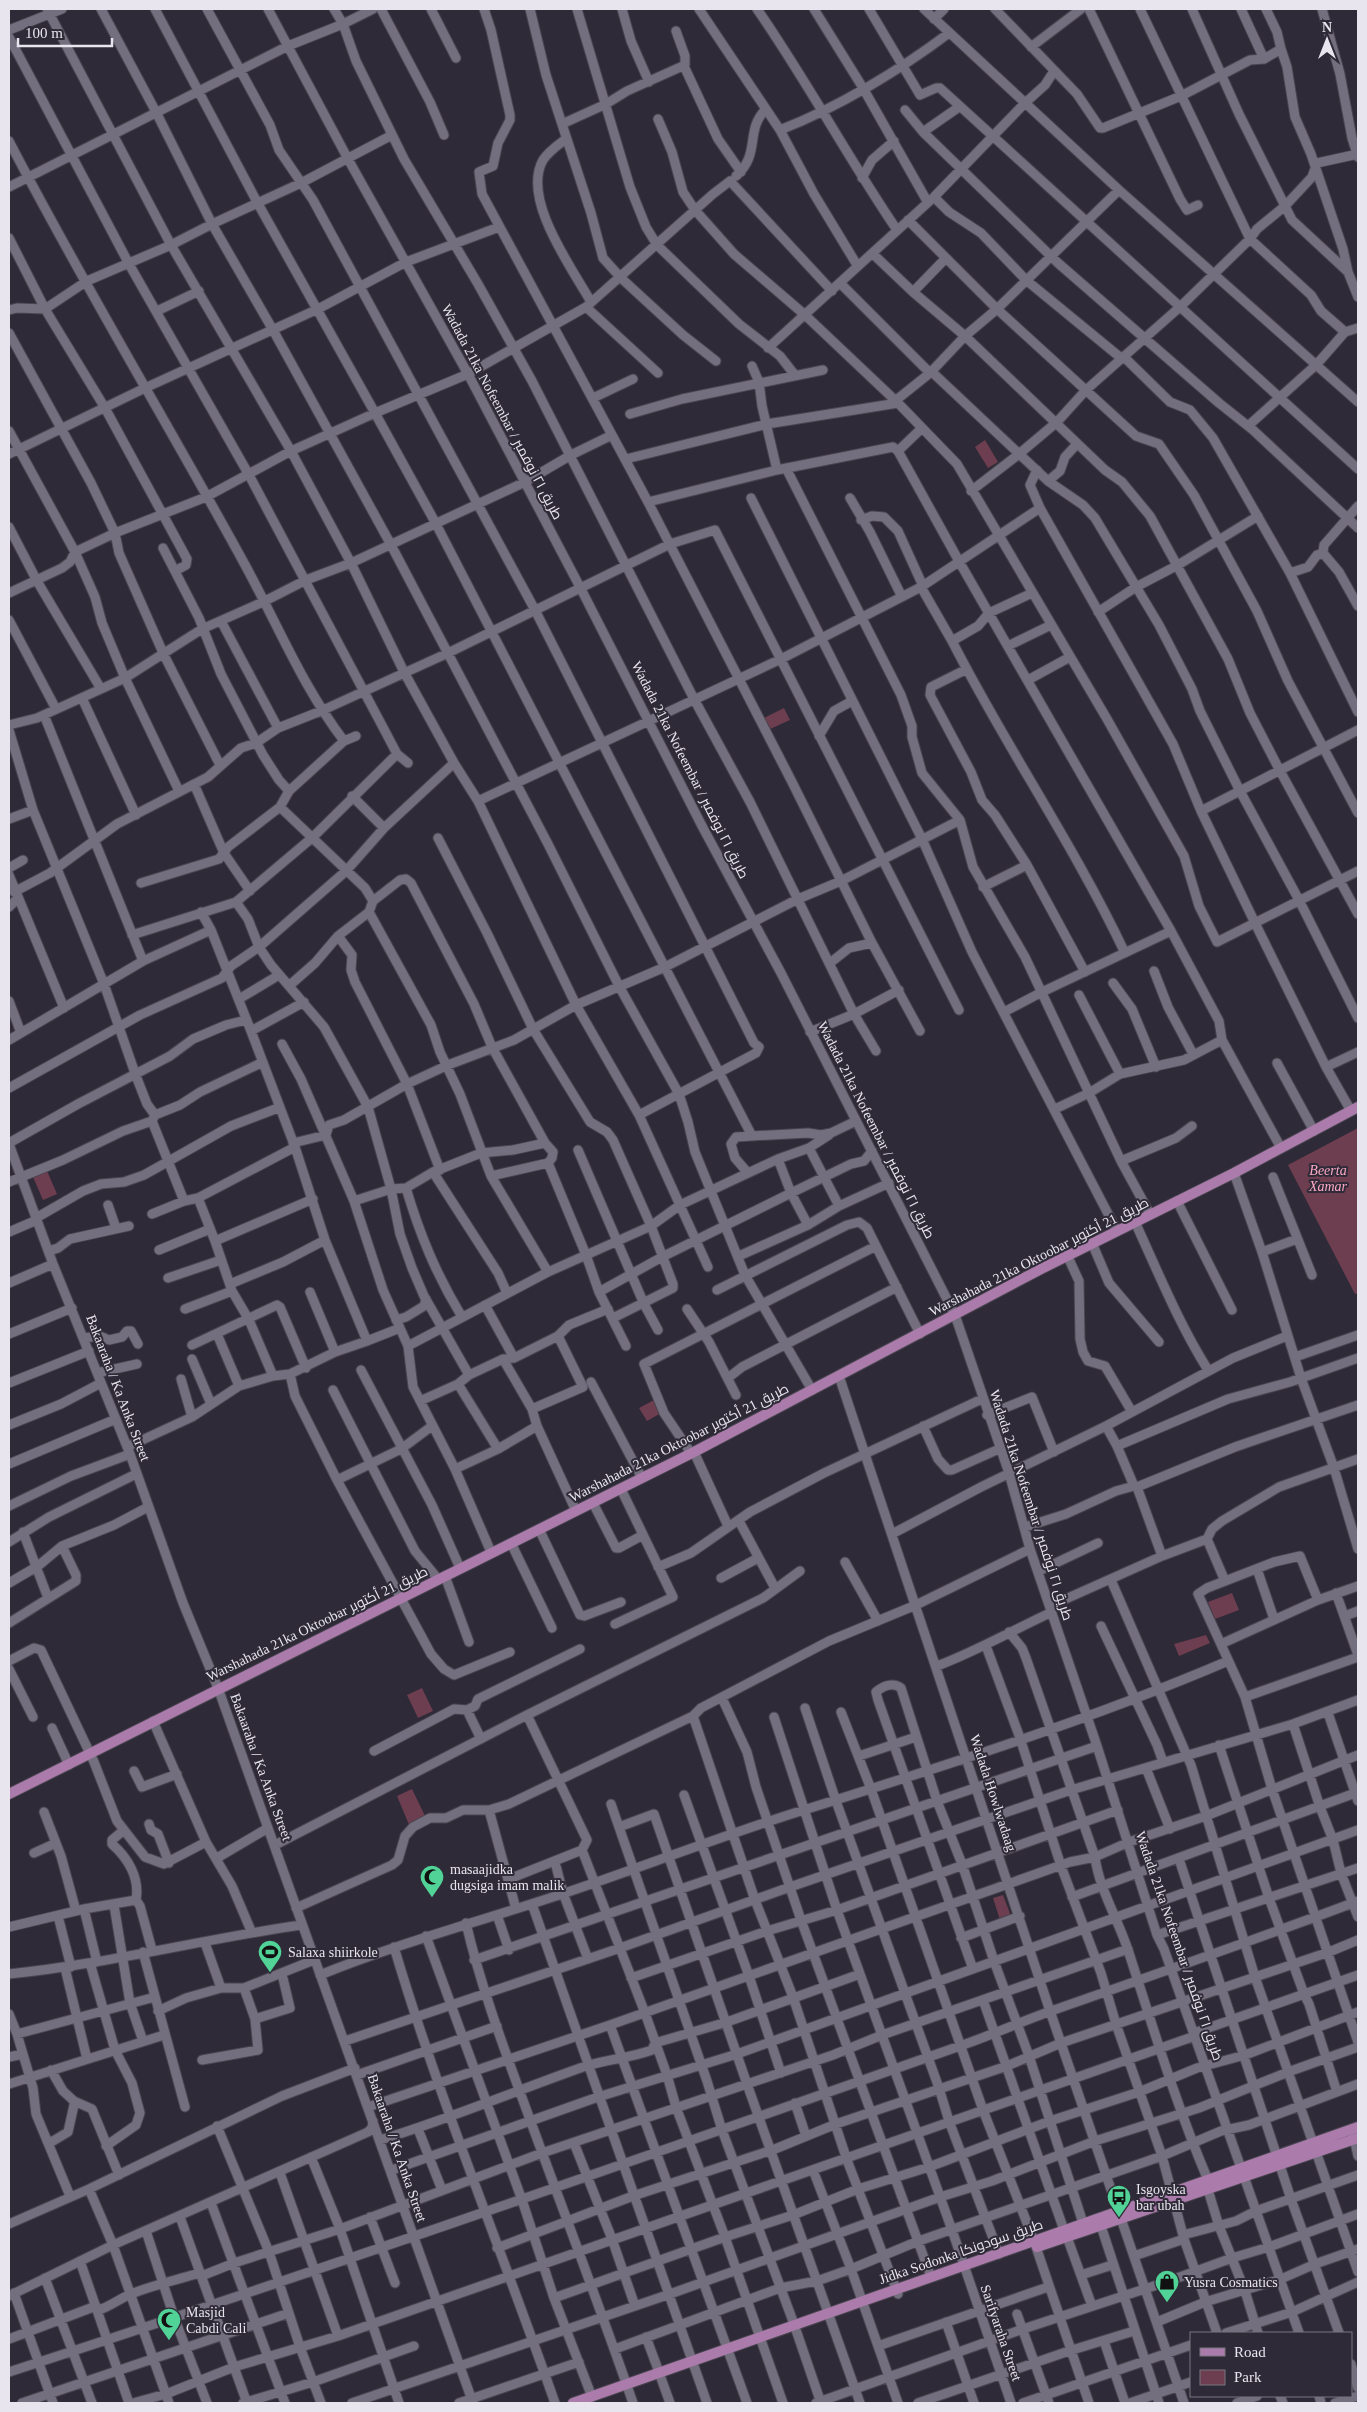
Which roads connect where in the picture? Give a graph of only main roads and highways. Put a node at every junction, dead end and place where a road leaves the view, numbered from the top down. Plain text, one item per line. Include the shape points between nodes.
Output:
1 (1355, 1109) edge
2 (9, 1794) edge
3 (1355, 2128) edge
4 (1356, 2139) edge
5 (1280, 2161) junction
6 (1119, 2215) junction
7 (1066, 2234) junction
8 (1035, 2244) junction
9 (964, 2269) junction
10 (897, 2292) junction
11 (592, 2400) edge
12 (573, 2403) edge

1 - 2 main road, Warshahada 21ka Oktoobar طريق 21 أكتوبر via 1067,1255 692,1453
3 - 5 main road, Jidka Sodonka طريق سودونكا via 1312,2143
4 - 5 main road, Jidka Sodonka طريق سودونكا
5 - 6 main road, Jidka Sodonka طريق سودونكا
6 - 7 main road, Jidka Sodonka طريق سودونكا via 1100,2226
6 - 7 main road, Jidka Sodonka طريق سودونكا via 1083,2223
7 - 8 main road, Jidka Sodonka طريق سودونكا
8 - 9 main road, Jidka Sodonka طريق سودونكا
8 - 9 main road, Jidka Sodonka طريق سودونكا via 998,2254
9 - 10 main road, Jidka Sodonka طريق سودونكا
9 - 10 main road, Jidka Sodonka طريق سودونكا via 931,2277
10 - 11 main road, Jidka Sodonka طريق سودونكا
11 - 12 main road, Jidka Sodonka طريق سودونكا

